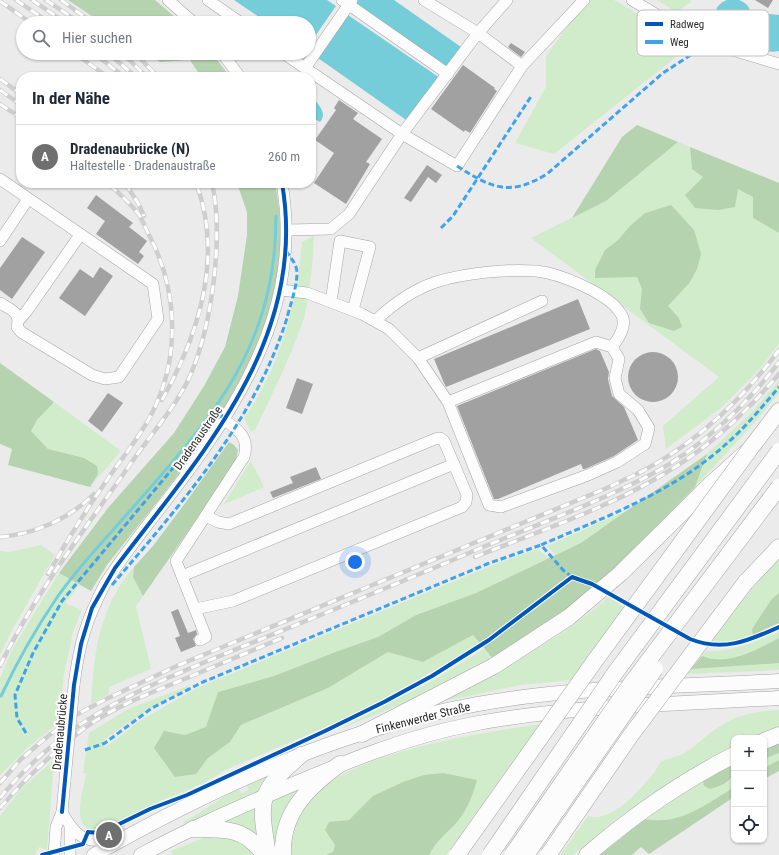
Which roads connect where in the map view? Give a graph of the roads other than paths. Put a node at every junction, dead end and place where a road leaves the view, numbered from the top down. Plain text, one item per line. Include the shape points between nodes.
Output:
1 (168, 0) edge
2 (208, 0) edge
3 (424, 0) edge
4 (507, 0) edge
5 (584, 0) edge
6 (632, 0) edge
7 (348, 2) edge
8 (649, 10) edge
9 (186, 16) edge
10 (231, 16) edge
11 (478, 33) junction
12 (316, 51) edge
13 (752, 56) edge
14 (227, 60) edge
15 (293, 60) edge
16 (310, 60) edge
17 (779, 64) edge
18 (522, 66) junction
19 (305, 68) junction
20 (236, 72) edge
21 (311, 72) edge
22 (448, 74) junction
23 (316, 75) edge
24 (402, 134) junction
25 (0, 179) edge
26 (283, 188) edge
27 (28, 199) junction
28 (287, 230) junction
29 (80, 235) junction
30 (0, 241) edge
31 (281, 290) junction
32 (542, 301) dead end
33 (331, 302) junction
34 (0, 303) edge
35 (353, 310) junction
36 (19, 320) junction
37 (375, 321) junction
38 (612, 347) junction
39 (418, 358) junction
40 (448, 402) junction
41 (779, 411) edge
42 (224, 420) junction
43 (750, 449) junction
44 (779, 451) edge
45 (454, 464) junction
46 (779, 487) edge
47 (779, 504) edge
48 (206, 516) junction
49 (779, 547) edge
50 (182, 576) junction
51 (194, 608) junction
52 (200, 640) dead end
53 (779, 681) edge
54 (74, 685) joint
55 (779, 698) edge
56 (362, 734) junction
57 (779, 735) edge
58 (767, 740) edge
59 (301, 755) junction
60 (731, 758) edge
61 (340, 764) junction
62 (265, 796) junction
63 (62, 812) junction
64 (70, 826) junction
65 (193, 829) junction
66 (125, 838) junction
67 (54, 855) edge
68 (70, 855) edge
69 (94, 855) edge
70 (141, 855) edge
71 (264, 855) edge
72 (268, 855) edge
73 (283, 855) edge
74 (457, 855) edge
75 (490, 855) edge
76 (512, 855) edge
77 (526, 855) edge
78 (548, 855) edge
79 (587, 855) edge

1 - 9 street
2 - 10 street
3 - 11 street
4 - 11 street
5 - 18 street
6 - 8 street
7 - 12 street
7 - 22 street
11 - 18 street
11 - 22 street
13 - 17 street
14 - 20 street
15 - 19 street
16 - 19 street
18 - 24 street via 457,166
19 - 21 street
22 - 24 street
23 - 24 street
24 - 28 street via 349,214 334,227 323,230
25 - 27 street
26 - 28 street, Dradenaustraße
27 - 29 street
27 - 30 street
28 - 31 street, Dradenaustraße via 287,252
29 - 36 street
29 - 36 street via 152,284 158,319 119,377 105,379 92,375 21,332 17,327
31 - 33 street via 307,293
31 - 42 street, Dradenaustraße via 261,350 240,395
32 - 39 street
33 - 35 street
33 - 35 street via 340,241 370,247
34 - 36 street via 16,314
35 - 37 street
37 - 38 street via 410,293 436,282 463,276 535,271 552,274 590,289 612,304 622,314 623,328
37 - 39 street via 389,329
38 - 40 street via 596,342
38 - 40 street via 619,359 615,378 619,394 638,410 649,428 645,444 618,462 501,507 489,505
39 - 40 street
41 - 43 highway
42 - 48 street via 241,432 246,451
42 - 54 street, Dradenaustraße via 105,584 84,630
43 - 56 highway, bridge via 622,573 569,617 494,666
43 - 74 highway, bridge
44 - 75 highway, bridge via 615,673
45 - 48 street via 444,441 440,438 435,439 229,524
45 - 50 street
45 - 51 street via 466,495 466,502 462,507 233,601
46 - 76 highway, bridge via 626,691
47 - 77 highway, bridge via 681,634
48 - 50 street via 176,561
49 - 78 highway, bridge via 745,583 687,658
50 - 51 street
51 - 52 street via 206,637
53 - 56 main road, Finkenwerder Straße via 588,690 533,696 448,709
54 - 63 street, Dradenaubrücke, bridge
55 - 61 main road, Finkenwerder Straße via 572,710 513,717 423,736 390,745
56 - 59 main road, Finkenwerder Straße
57 - 58 highway
59 - 62 highway via 277,776
59 - 66 main road, Finkenwerder Straße via 251,775
60 - 79 highway via 675,788 633,817
61 - 62 main road, Finkenwerder Straße
61 - 73 highway via 308,790 291,812 284,834
62 - 65 main road, Finkenwerder Straße
62 - 72 highway via 262,819
63 - 64 street
63 - 67 street via 56,827
64 - 66 street via 76,834 89,840
64 - 68 street
65 - 70 main road, Finkenwerder Straße
65 - 71 highway via 223,829 242,834 252,840
66 - 69 main road, Finkenwerder Straße

